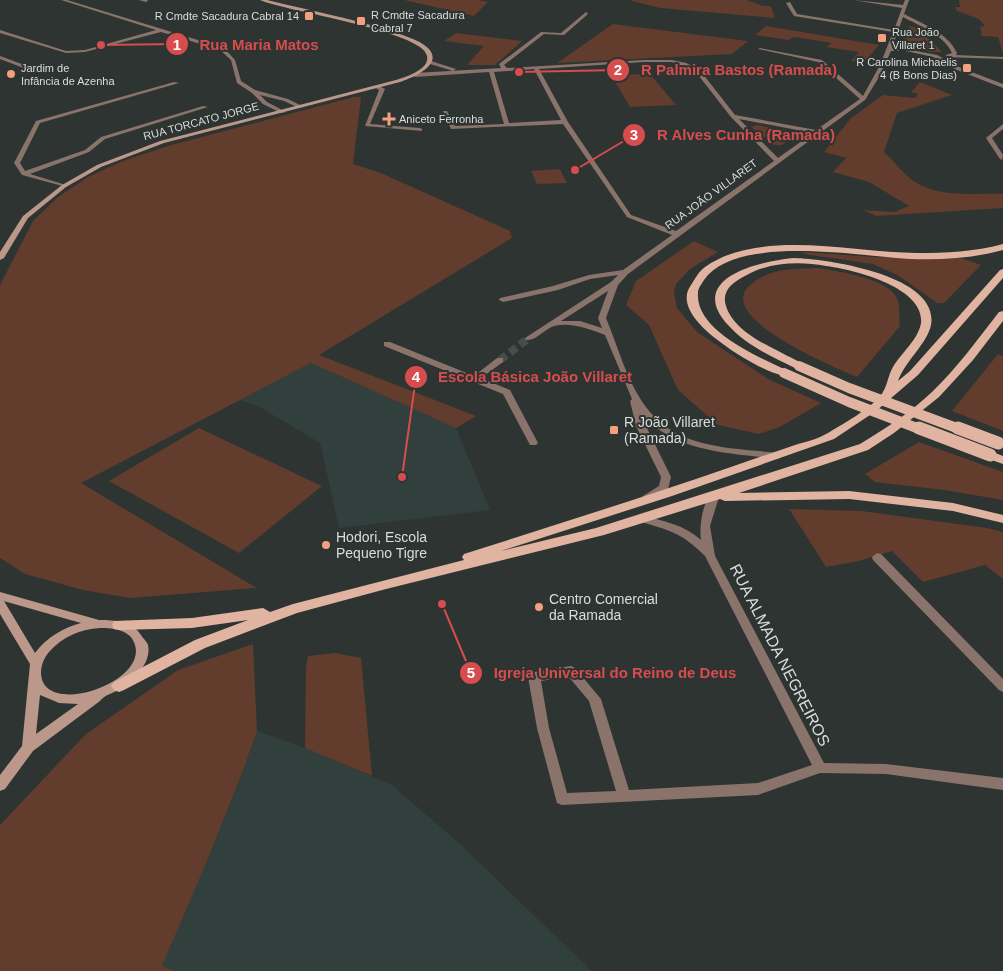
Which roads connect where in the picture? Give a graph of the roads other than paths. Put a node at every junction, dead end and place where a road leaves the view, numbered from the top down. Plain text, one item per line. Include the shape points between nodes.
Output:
1 (63, 0) edge
2 (262, 0) edge
3 (855, 0) edge
4 (907, 0) edge
5 (788, 3) dead end
6 (905, 7) junction
7 (586, 13) dead end
8 (902, 15) junction
9 (162, 30) junction
10 (895, 31) junction
11 (0, 32) edge
12 (760, 49) dead end
13 (889, 49) junction
14 (935, 56) junction
15 (952, 56) junction
16 (0, 57) edge
17 (1003, 58) edge
18 (429, 62) junction
19 (535, 68) junction
20 (505, 69) junction
21 (491, 70) junction
22 (461, 71) junction
23 (36, 72) dead end
24 (415, 74) junction
25 (176, 83) dead end
26 (1003, 86) edge
27 (378, 87) junction
28 (254, 92) junction
29 (862, 99) junction
30 (205, 107) dead end
31 (301, 107) junction
32 (282, 112) junction
33 (445, 112) dead end
34 (733, 116) junction
35 (565, 122) junction
36 (507, 125) junction
37 (1003, 126) edge
38 (420, 130) dead end
39 (817, 132) junction
40 (1002, 158) edge
41 (777, 162) junction
42 (24, 174) junction
43 (64, 186) junction
44 (677, 234) junction
45 (1003, 247) edge
46 (0, 258) edge
47 (625, 272) junction
48 (1003, 272) edge
49 (614, 284) junction
50 (503, 300) dead end
51 (1003, 314) edge
52 (549, 324) junction
53 (608, 333) junction
54 (530, 338) tunnel mouth
55 (387, 344) dead end
56 (500, 360) tunnel mouth
57 (475, 379) junction
58 (631, 385) junction
59 (886, 398) junction
60 (533, 443) dead end
61 (1001, 444) edge
62 (778, 456) junction
63 (1003, 460) edge
64 (714, 497) junction
65 (639, 502) junction
66 (641, 519) junction
67 (1003, 519) edge
68 (710, 556) junction
69 (877, 557) dead end
70 (386, 584) junction
71 (0, 596) edge
72 (0, 604) edge
73 (293, 609) junction
74 (100, 624) junction
75 (118, 625) junction
76 (36, 664) junction
77 (36, 678) junction
78 (119, 686) junction
79 (1003, 687) edge
80 (99, 696) junction
81 (28, 747) junction
82 (820, 768) junction
83 (1003, 784) edge
84 (0, 785) edge
85 (624, 796) junction

1 - 9 street
2 - 18 main road via 404,37 426,49
3 - 6 street
4 - 6 street, RUA JOÃO VILLARET
5 - 10 street via 796,15
6 - 8 street, RUA JOÃO VILLARET
7 - 20 street via 562,34 543,33 501,65
8 - 10 street, RUA JOÃO VILLARET
8 - 15 street via 948,43 953,48
9 - 11 street via 84,51 66,52
9 - 28 street via 222,50 233,60 239,82
10 - 13 street, RUA JOÃO VILLARET
12 - 29 street via 820,61
13 - 14 street
13 - 29 street, RUA JOÃO VILLARET via 872,87
14 - 15 street
14 - 26 street via 959,70
15 - 17 street
16 - 23 street
18 - 22 street
18 - 24 main road
19 - 20 street
19 - 34 street via 644,61 684,64 697,70
19 - 35 street
20 - 21 street
21 - 22 street
21 - 36 street
22 - 24 street
24 - 27 main road, RUA TORCATO JORGE
25 - 42 street via 38,122 18,163
27 - 31 main road, RUA TORCATO JORGE
27 - 38 street via 382,89 368,125
28 - 31 street
28 - 32 street via 265,103
29 - 39 street, RUA JOÃO VILLARET
30 - 42 street via 104,138 88,151
31 - 32 main road, RUA TORCATO JORGE
32 - 43 main road, RUA TORCATO JORGE via 162,142 99,166
33 - 36 street via 453,128
34 - 39 street
34 - 41 street
35 - 36 street
35 - 44 street via 628,216
37 - 40 street via 989,138
39 - 41 street, RUA JOÃO VILLARET
41 - 44 street, RUA JOÃO VILLARET
42 - 43 street
43 - 46 main road, RUA TORCATO JORGE via 25,217
44 - 47 street, RUA JOÃO VILLARET
45 - 63 main road, bridge via 928,256 779,249 718,262 697,279 691,293 691,302 704,324 784,373 849,402
47 - 49 street, RUA JOÃO VILLARET
47 - 50 street via 589,277
48 - 59 main road via 932,354
49 - 52 street
49 - 53 street, RUA JOÃO VILLARET via 602,318
51 - 64 main road via 952,378 876,441
52 - 53 street via 580,323
52 - 54 street
53 - 58 street, RUA JOÃO VILLARET
55 - 57 street
56 - 57 street
57 - 60 street via 507,392
58 - 62 street, RUA JOÃO VILLARET via 647,415 676,436 713,448
58 - 65 street, RUA JOÃO VILLARET via 641,426 666,477 664,487
59 - 61 main road, bridge via 898,367 925,329 926,316 920,302 913,296 894,283 842,265 797,261 757,267 728,282 720,296 726,315 746,336 779,356 849,388
59 - 62 main road via 830,437
62 - 65 main road
64 - 66 main road
64 - 67 main road via 849,495 953,507
64 - 68 street, RUA ALMADA NEGREIROS via 704,532
65 - 70 main road
66 - 68 street, RUA ALMADA NEGREIROS via 683,531
66 - 70 main road
68 - 82 street, RUA ALMADA NEGREIROS
69 - 79 street
70 - 73 main road
71 - 74 main road
72 - 76 main road
73 - 75 main road via 192,623
73 - 78 main road via 200,644
74 - 75 main road
74 - 76 main road via 80,627 60,636 45,648
75 - 78 main road via 133,632 141,643 142,657 134,672
76 - 77 main road
77 - 80 main road via 43,690 57,698 78,700
77 - 81 main road
78 - 80 main road
80 - 81 main road
81 - 84 main road
82 - 83 street via 886,769
82 - 85 street via 758,789
85 - 85 street via 595,699 571,671 534,677 543,728 562,799

